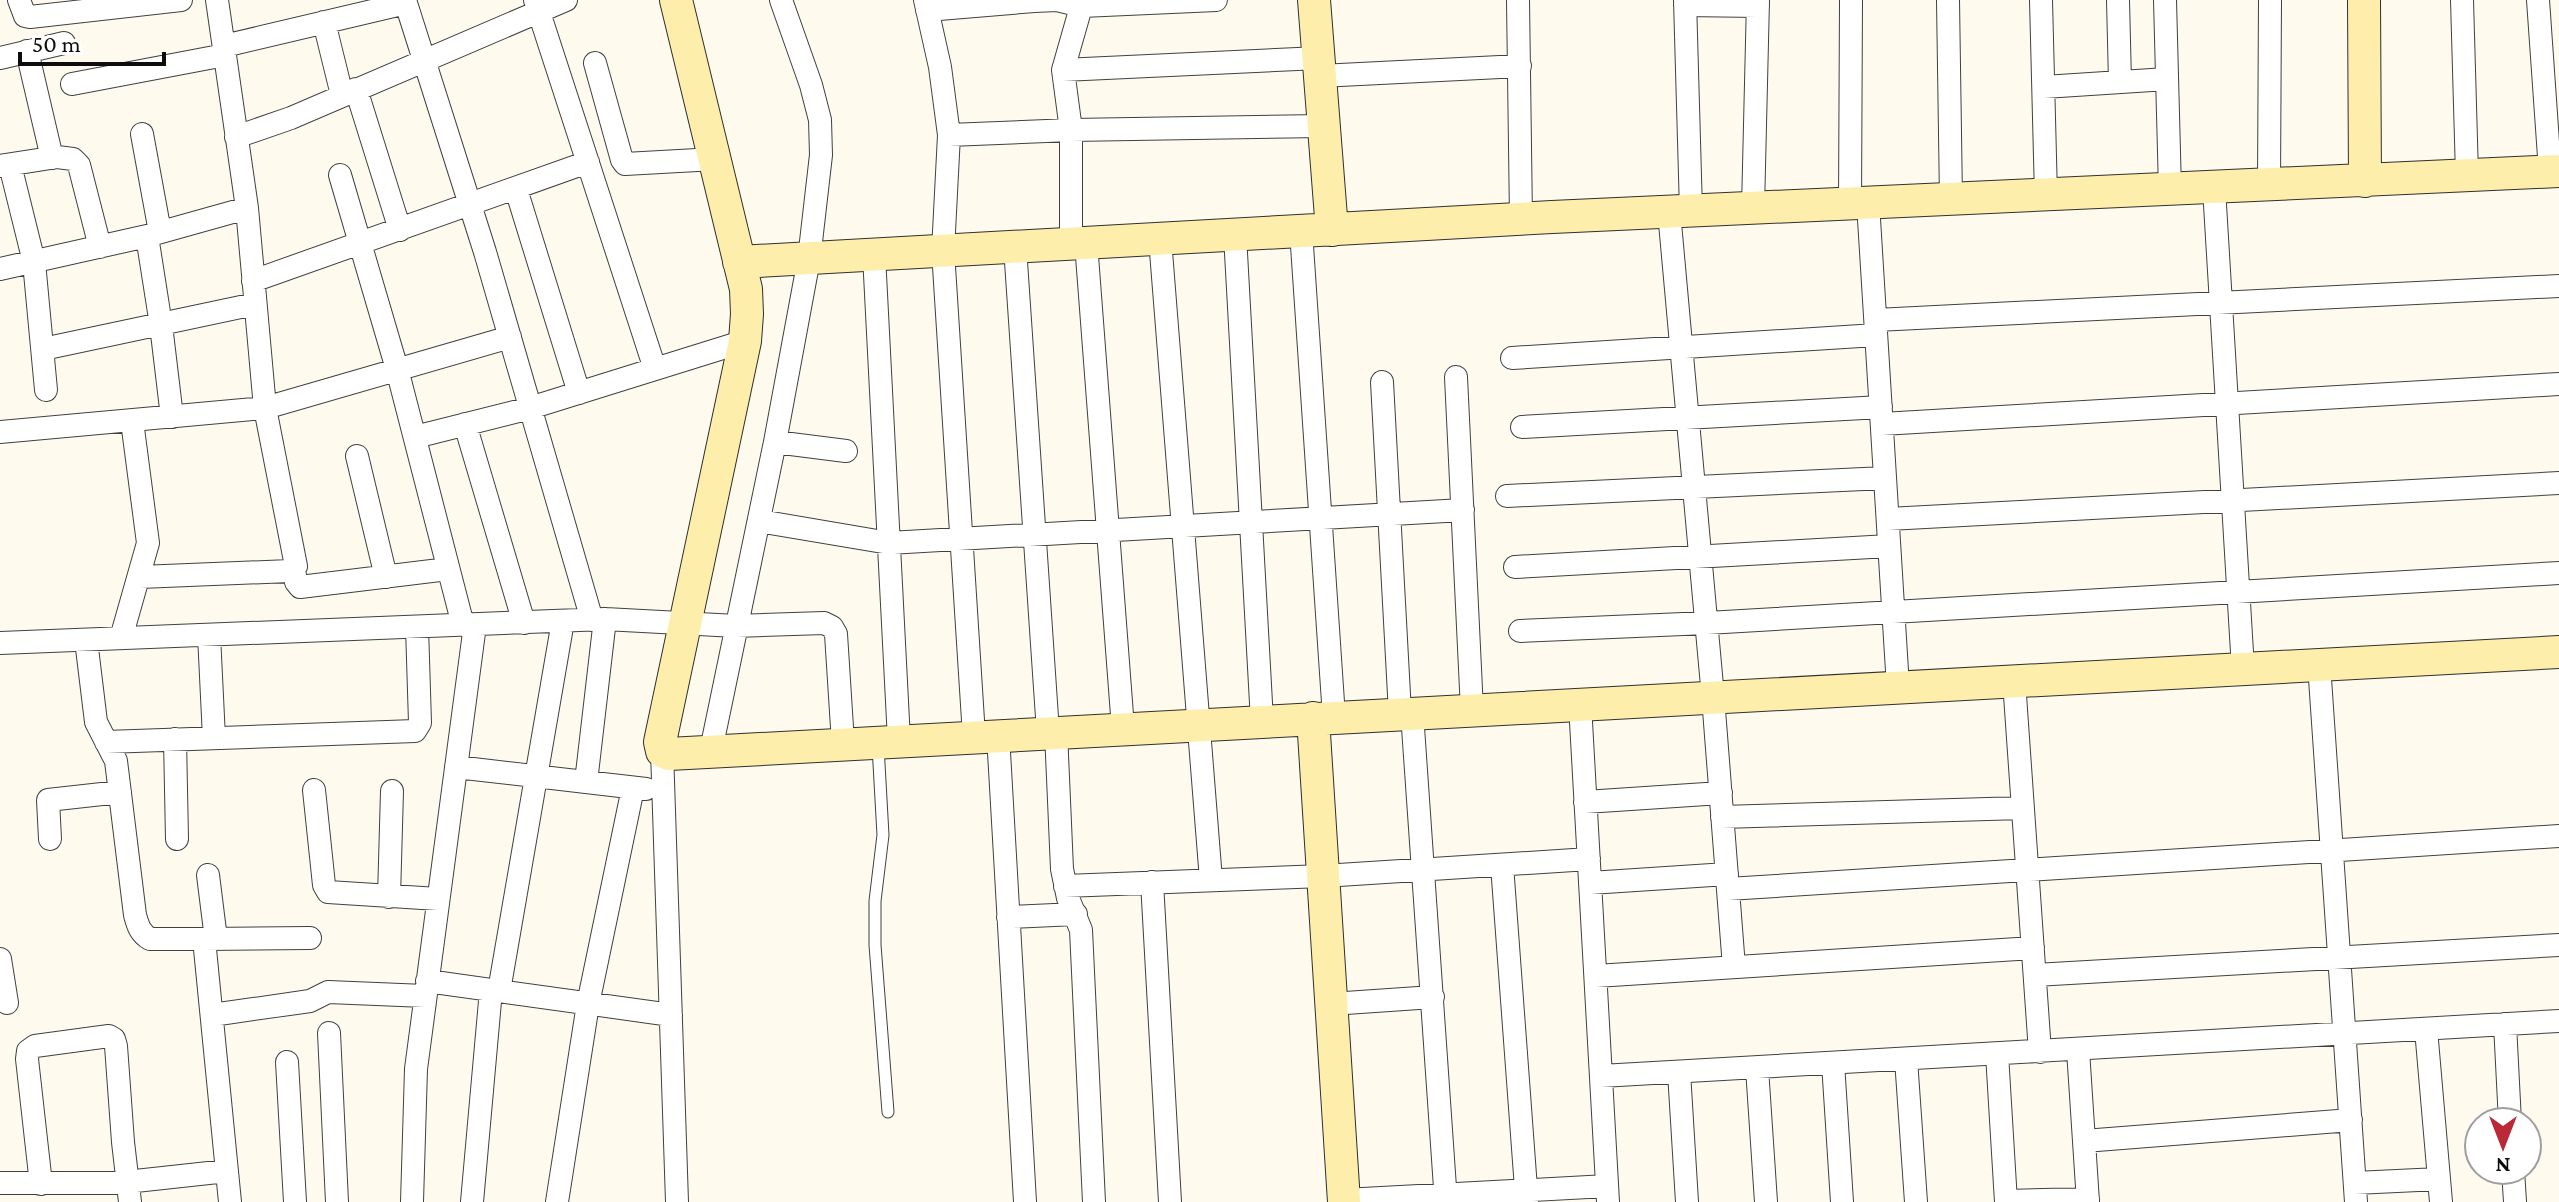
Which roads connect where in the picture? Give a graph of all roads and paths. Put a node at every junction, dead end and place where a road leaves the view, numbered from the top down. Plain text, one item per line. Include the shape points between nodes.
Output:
1 (19, 0) edge
2 (181, 0) edge
3 (217, 0) edge
4 (566, 0) edge
5 (676, 0) edge
6 (781, 0) edge
7 (1216, 0) edge
8 (1314, 0) edge
9 (1518, 0) edge
10 (1851, 0) edge
11 (1948, 0) edge
12 (2041, 0) edge
13 (2118, 0) edge
14 (2165, 0) edge
15 (2270, 0) edge
16 (2364, 0) edge
17 (2462, 0) edge
18 (2538, 0) edge
19 (405, 2) edge
20 (1685, 2) edge
21 (1082, 3) edge
22 (1758, 3) edge
23 (926, 5) edge
24 (537, 6) edge
25 (331, 14) edge
26 (64, 43) dead end
27 (224, 50) junction
28 (27, 51) junction
29 (0, 58) edge
30 (423, 61) junction
31 (595, 63) dead end
32 (1520, 66) junction
33 (1319, 67) junction
34 (1063, 70) junction
35 (2167, 79) junction
36 (2120, 82) junction
37 (72, 84) dead end
38 (2044, 87) junction
39 (349, 92) junction
40 (1324, 126) junction
41 (1071, 130) junction
42 (142, 134) dead end
43 (949, 135) junction
44 (236, 137) junction
45 (52, 158) junction
46 (715, 159) junction
47 (588, 162) junction
48 (5, 166) edge
49 (2557, 172) edge
50 (340, 175) dead end
51 (2467, 175) junction
52 (2365, 181) junction
53 (2269, 185) junction
54 (2214, 188) junction
55 (516, 189) junction
56 (2170, 190) junction
57 (2046, 196) junction
58 (1951, 200) junction
59 (1859, 204) junction
60 (470, 205) junction
61 (247, 208) junction
62 (1753, 208) junction
63 (1680, 212) junction
64 (1521, 219) junction
65 (400, 230) junction
66 (1316, 230) junction
67 (154, 234) junction
68 (1235, 235) junction
69 (1160, 239) junction
70 (361, 243) junction
71 (1078, 244) junction
72 (100, 247) junction
73 (1015, 247) junction
74 (943, 251) junction
75 (874, 255) junction
76 (809, 259) junction
77 (34, 262) junction
78 (739, 262) junction
79 (0, 269) edge
80 (253, 281) junction
81 (2559, 286) edge
82 (2221, 303) junction
83 (255, 304) junction
84 (161, 325) junction
85 (1876, 328) junction
86 (510, 337) junction
87 (745, 341) junction
88 (1681, 347) junction
89 (43, 349) junction
90 (1512, 358) dead end
91 (397, 369) junction
92 (655, 369) junction
93 (1456, 377) dead end
94 (1382, 382) dead end
95 (2559, 384) edge
96 (46, 390) dead end
97 (579, 393) junction
98 (2227, 403) junction
99 (265, 408) junction
100 (530, 408) junction
101 (1881, 415) junction
102 (172, 417) junction
103 (1688, 418) junction
104 (132, 421) junction
105 (465, 424) junction
106 (1522, 427) dead end
107 (0, 432) edge
108 (415, 437) junction
109 (775, 442) junction
110 (846, 451) dead end
111 (357, 456) dead end
112 (1885, 478) junction
113 (2559, 483) edge
114 (1694, 487) junction
115 (1507, 496) dead end
116 (2233, 501) junction
117 (1463, 510) junction
118 (1389, 513) junction
119 (1320, 517) junction
120 (1888, 519) junction
121 (759, 521) junction
122 (1251, 521) junction
123 (1183, 525) junction
124 (1108, 530) junction
125 (1035, 534) junction
126 (962, 538) junction
127 (889, 543) junction
128 (1889, 546) junction
129 (1700, 557) junction
130 (1515, 567) dead end
131 (294, 569) junction
132 (448, 569) junction
133 (2559, 573) edge
134 (140, 577) junction
135 (386, 577) junction
136 (2238, 592) junction
137 (1893, 612) junction
138 (599, 620) junction
139 (563, 621) junction
140 (524, 623) junction
141 (1707, 623) junction
142 (469, 625) junction
143 (685, 625) junction
144 (736, 626) junction
145 (417, 627) junction
146 (1520, 631) dead end
147 (209, 635) junction
148 (121, 638) junction
149 (86, 640) junction
150 (0, 643) edge
151 (2559, 652) edge
152 (2319, 664) junction
153 (2243, 669) junction
154 (2014, 681) junction
155 (1898, 687) junction
156 (1713, 697) junction
157 (1580, 704) junction
158 (1472, 710) junction
159 (1406, 713) junction
160 (1323, 718) junction
161 (1262, 721) junction
162 (1199, 724) junction
163 (1123, 728) junction
164 (1052, 732) junction
165 (986, 736) junction
166 (214, 738) junction
167 (175, 739) junction
168 (888, 741) junction
169 (106, 742) junction
170 (843, 743) junction
171 (711, 750) junction
172 (662, 751) junction
173 (456, 767) junction
174 (537, 776) junction
175 (586, 782) junction
176 (633, 788) junction
177 (314, 790) dead end
178 (392, 791) dead end
179 (120, 792) junction
180 (663, 792) junction
181 (1721, 793) junction
182 (1585, 802) junction
183 (2021, 808) junction
184 (1722, 817) junction
185 (2559, 836) edge
186 (50, 839) dead end
187 (177, 839) dead end
188 (2331, 850) junction
189 (1589, 859) junction
190 (1502, 865) junction
191 (1424, 870) junction
192 (2027, 870) junction
193 (208, 875) dead end
194 (1323, 876) junction
195 (1211, 880) junction
196 (1152, 882) junction
197 (1728, 882) junction
198 (1590, 883) junction
199 (1065, 886) junction
200 (389, 897) junction
201 (438, 899) junction
202 (1076, 914) junction
203 (1008, 917) junction
204 (310, 938) dead end
205 (210, 939) junction
206 (2559, 945) edge
207 (2033, 948) junction
208 (2339, 958) junction
209 (0, 959) edge
210 (1734, 967) junction
211 (2035, 975) junction
212 (1596, 976) junction
213 (426, 989) junction
214 (495, 990) junction
215 (1433, 997) junction
216 (7, 1003) dead end
217 (588, 1004) junction
218 (1331, 1004) junction
219 (212, 1015) junction
220 (671, 1015) junction
221 (2559, 1021) edge
222 (2505, 1024) junction
223 (2426, 1029) junction
224 (329, 1033) dead end
225 (2345, 1034) junction
226 (2078, 1050) junction
227 (2040, 1052) junction
228 (1997, 1054) junction
229 (1906, 1059) junction
230 (287, 1062) dead end
231 (1833, 1063) junction
232 (1757, 1068) junction
233 (1679, 1072) junction
234 (1601, 1076) junction
235 (2509, 1106) edge
236 (888, 1112) dead end
237 (2351, 1120) junction
238 (2084, 1141) junction
239 (227, 1171) junction
240 (0, 1183) edge
241 (41, 1184) junction
242 (2440, 1191) edge
243 (130, 1192) edge
244 (2356, 1192) edge
245 (1607, 1194) edge
246 (1526, 1196) edge
247 (1446, 1198) edge
248 (1344, 1201) edge
249 (2088, 1201) edge
250 (230, 1202) edge
251 (295, 1202) edge
252 (337, 1202) edge
253 (412, 1202) edge
254 (472, 1202) edge
255 (557, 1202) edge
256 (677, 1202) edge
257 (1025, 1202) edge
258 (1094, 1202) edge
259 (1170, 1202) edge
260 (1687, 1202) edge
261 (1766, 1202) edge
262 (1842, 1202) edge
263 (1916, 1202) edge
264 (2006, 1202) edge

1 - 2 street via 21,11 30,17
3 - 27 street
4 - 24 street
5 - 46 street
6 - 76 street via 820,120
7 - 21 street
8 - 33 street
9 - 32 street
10 - 59 street
11 - 58 street
12 - 38 street
13 - 36 street
14 - 35 street
15 - 53 street
16 - 52 street
17 - 51 street
18 - 49 street
19 - 25 street
19 - 30 street
20 - 22 street
20 - 63 street
21 - 23 street
21 - 34 street
22 - 62 street
23 - 43 street
24 - 30 street
24 - 47 street
25 - 27 street
25 - 39 street
26 - 28 street
27 - 37 street
27 - 44 street
28 - 29 street
28 - 45 street
30 - 39 street
30 - 60 street
31 - 46 street via 625,164
32 - 33 street
32 - 64 street
33 - 34 street
33 - 40 street
34 - 41 street
35 - 36 street
35 - 56 street
36 - 38 street
38 - 57 street
39 - 44 street
39 - 65 street
40 - 41 street
40 - 66 street
41 - 43 street
41 - 71 street
42 - 67 street
43 - 74 street
44 - 61 street
45 - 48 street
45 - 72 street via 66,156 79,165
46 - 78 street
47 - 55 street
47 - 92 street
48 - 77 street
49 - 51 street
50 - 70 street
51 - 52 street
52 - 53 street
53 - 54 street
54 - 56 street
54 - 82 street
55 - 60 street
55 - 97 street
56 - 57 street
57 - 58 street
58 - 59 street
59 - 62 street
59 - 85 street
60 - 65 street
60 - 86 street
61 - 67 street
61 - 80 street
62 - 63 street
63 - 64 street
63 - 88 street
64 - 66 street
65 - 70 street
66 - 68 street
66 - 119 street
67 - 72 street
67 - 84 street
68 - 69 street
68 - 122 street
69 - 71 street
69 - 123 street
70 - 80 street
70 - 91 street
71 - 73 street
71 - 124 street
72 - 77 street
73 - 74 street
73 - 125 street
74 - 75 street
74 - 126 street
75 - 76 street
75 - 127 street
76 - 78 street
76 - 109 street
77 - 79 street
77 - 89 street
78 - 87 street via 746,289
80 - 83 street
81 - 82 street
82 - 85 street
82 - 98 street
83 - 84 street
83 - 99 street
84 - 89 street
84 - 102 street
85 - 88 street
85 - 101 street
86 - 91 street
86 - 100 street
87 - 92 street
87 - 143 street
88 - 90 street
88 - 103 street
89 - 96 street
91 - 99 street
91 - 108 street
92 - 97 street
93 - 117 street
94 - 118 street
95 - 98 street
97 - 100 street
98 - 101 street
98 - 116 street
99 - 102 street
99 - 131 street
100 - 105 street
100 - 138 street
101 - 103 street
101 - 112 street
102 - 104 street
103 - 106 street
103 - 114 street
104 - 107 street
104 - 134 street via 148,531
105 - 108 street
105 - 140 street
108 - 132 street
109 - 110 street
109 - 121 street
111 - 135 street
112 - 114 street
112 - 120 street
113 - 116 street
114 - 115 street
114 - 129 street
116 - 120 street
116 - 136 street
117 - 118 street
117 - 158 street
118 - 119 street
118 - 159 street
119 - 122 street
119 - 160 street
120 - 128 street
121 - 127 street
121 - 144 street
122 - 123 street
122 - 161 street
123 - 124 street
123 - 162 street
124 - 125 street
124 - 163 street
125 - 126 street
125 - 164 street
126 - 127 street
126 - 165 street
127 - 168 street
128 - 129 street
128 - 137 street
129 - 130 street
129 - 141 street
131 - 134 street
131 - 135 street via 300,587
132 - 135 street
132 - 142 street
133 - 136 street
134 - 148 street
136 - 137 street
136 - 153 street
137 - 141 street
137 - 155 street
138 - 139 street
138 - 143 street
138 - 175 street
139 - 140 street
139 - 174 street
140 - 142 street
141 - 146 street
141 - 156 street
142 - 145 street
142 - 173 street
143 - 144 street
143 - 172 street
144 - 170 street via 832,627
144 - 171 street
145 - 147 street
145 - 166 street via 420,723 415,731
147 - 148 street
147 - 166 street
148 - 149 street
149 - 150 street
149 - 169 street via 96,722
151 - 152 street
152 - 153 street
152 - 188 street
153 - 154 street
154 - 155 street
154 - 183 street
155 - 156 street
156 - 157 street
156 - 181 street
157 - 158 street
157 - 182 street
158 - 159 street
159 - 160 street
159 - 191 street
160 - 161 street
160 - 194 street
161 - 162 street
162 - 163 street
162 - 195 street
163 - 164 street
164 - 165 street
164 - 199 street
165 - 168 street
165 - 203 street
166 - 167 street
167 - 169 street
167 - 187 street
168 - 170 street
168 - 236 lane via 875,901
169 - 179 street via 116,761
170 - 171 street
171 - 172 street
172 - 180 street
173 - 174 street
173 - 201 street
174 - 175 street
174 - 214 street
175 - 176 street
176 - 180 street
176 - 217 street
177 - 200 street via 326,889
178 - 200 street
179 - 186 street via 48,800
179 - 205 street via 138,928 150,939
180 - 220 street
181 - 182 street
181 - 184 street
182 - 189 street
183 - 184 street
183 - 192 street
184 - 197 street
185 - 188 street
188 - 192 street
188 - 208 street
189 - 190 street
189 - 198 street
190 - 191 street
190 - 246 street
191 - 194 street
191 - 215 street
192 - 197 street
192 - 207 street
193 - 205 street
194 - 195 street
194 - 218 street
195 - 196 street
196 - 199 street
196 - 259 street
197 - 198 street
197 - 210 street
198 - 212 street
199 - 202 street
200 - 201 street
201 - 213 street
202 - 203 street
202 - 258 street
203 - 257 street
204 - 205 street
205 - 219 street
206 - 208 street
207 - 210 street
207 - 211 street
208 - 211 street
208 - 225 street
209 - 216 street
210 - 212 street
211 - 227 street
212 - 234 street
213 - 214 street
213 - 219 street via 328,992 310,1001
213 - 253 street via 416,1069
214 - 217 street
214 - 254 street
215 - 218 street
215 - 247 street
217 - 220 street
217 - 255 street
218 - 248 street
219 - 239 street
220 - 256 street
221 - 222 street
222 - 223 street
222 - 235 street
223 - 225 street
223 - 242 street
224 - 252 street
225 - 226 street
225 - 237 street
226 - 227 street
226 - 238 street
227 - 228 street
228 - 229 street
228 - 264 street
229 - 231 street
229 - 263 street
230 - 251 street
231 - 232 street
231 - 262 street
232 - 233 street
232 - 261 street
233 - 234 street
233 - 260 street
234 - 245 street
237 - 238 street
237 - 244 street
238 - 249 street
239 - 243 street
239 - 250 street
240 - 241 street
241 - 243 street
241 - 243 street via 28,1051 109,1036 116,1046
242 - 244 street
245 - 246 street
246 - 247 street
247 - 248 street
249 - 264 street

